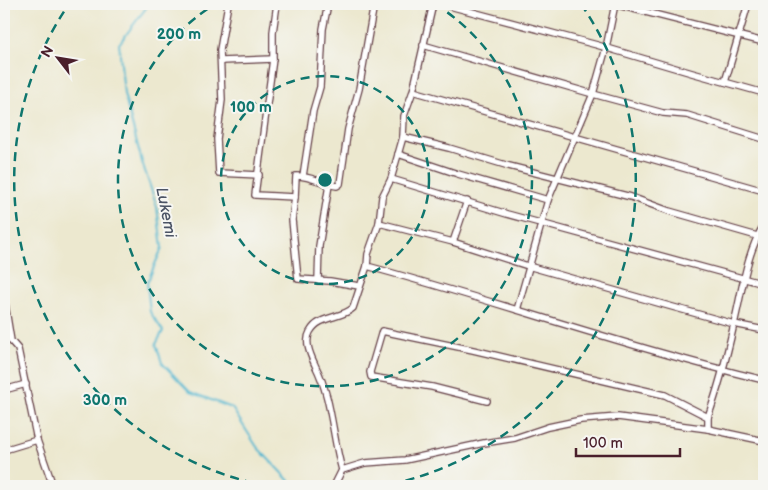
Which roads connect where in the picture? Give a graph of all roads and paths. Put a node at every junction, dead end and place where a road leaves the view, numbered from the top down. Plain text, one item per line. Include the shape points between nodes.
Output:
1 (228, 4) edge
2 (277, 4) edge
3 (328, 4) edge
4 (374, 4) edge
5 (433, 4) edge
6 (442, 4) edge
7 (614, 4) edge
8 (748, 4) edge
9 (740, 35) junction
10 (764, 42) edge
11 (423, 45) junction
12 (606, 48) junction
13 (273, 59) junction
14 (221, 61) junction
15 (725, 82) junction
16 (413, 91) junction
17 (764, 93) edge
18 (593, 94) junction
19 (404, 137) junction
20 (575, 137) junction
21 (764, 138) edge
22 (398, 154) junction
23 (258, 175) junction
24 (303, 176) junction
25 (557, 178) junction
26 (391, 179) junction
27 (329, 185) junction
28 (764, 191) edge
29 (296, 197) junction
30 (548, 200) junction
31 (467, 202) junction
32 (379, 223) junction
33 (540, 223) junction
34 (764, 225) edge
35 (757, 236) junction
36 (764, 237) edge
37 (453, 242) junction
38 (367, 266) junction
39 (528, 266) junction
40 (744, 279) junction
41 (318, 280) junction
42 (764, 284) edge
43 (359, 286) junction
44 (4, 298) edge
45 (517, 310) junction
46 (734, 324) junction
47 (764, 330) edge
48 (11, 341) junction
49 (4, 342) edge
50 (722, 370) junction
51 (764, 380) edge
52 (26, 384) junction
53 (4, 390) edge
54 (487, 401) dead end
55 (708, 417) junction
56 (708, 430) junction
57 (37, 440) junction
58 (764, 441) edge
59 (4, 450) edge
60 (342, 470) junction
61 (53, 486) edge
62 (334, 486) edge

1 - 14 street
2 - 13 street
3 - 24 street via 323,29 320,87
4 - 27 street via 340,184
5 - 11 street
6 - 12 street
7 - 9 street
7 - 12 street
8 - 9 street
9 - 10 street
9 - 15 street
11 - 16 street
11 - 18 street
12 - 15 street
12 - 18 street
13 - 14 street
13 - 23 street
14 - 23 street via 218,174
15 - 17 street
16 - 19 street via 404,116
16 - 20 street
18 - 20 street
18 - 21 street via 663,113 687,115
19 - 22 street
19 - 25 street
20 - 25 street
20 - 28 street
22 - 26 street
22 - 30 street
23 - 29 street via 256,195
24 - 27 street
24 - 29 street via 296,176
25 - 30 street
25 - 35 street
26 - 31 street
26 - 32 street via 382,197
27 - 41 street via 319,246
29 - 41 street via 292,220 298,279
30 - 33 street
31 - 33 street
31 - 37 street
32 - 37 street
32 - 38 street
33 - 39 street
33 - 40 street
34 - 35 street
35 - 36 street
35 - 40 street
37 - 39 street
38 - 43 street
38 - 45 street
39 - 45 street
39 - 46 street
40 - 42 street
40 - 46 street
41 - 43 street
43 - 60 street via 353,308 321,322 309,332 308,337 311,356 327,397
44 - 48 street
45 - 50 street
46 - 47 street
46 - 50 street
48 - 49 street
48 - 52 street via 18,350
50 - 51 street
50 - 55 street
52 - 53 street
52 - 57 street
54 - 55 street via 432,387 371,377 382,331 665,396
55 - 56 street
56 - 58 street
56 - 60 street via 618,417 581,420 515,438 405,460 365,463
57 - 59 street
57 - 61 street
60 - 62 street

